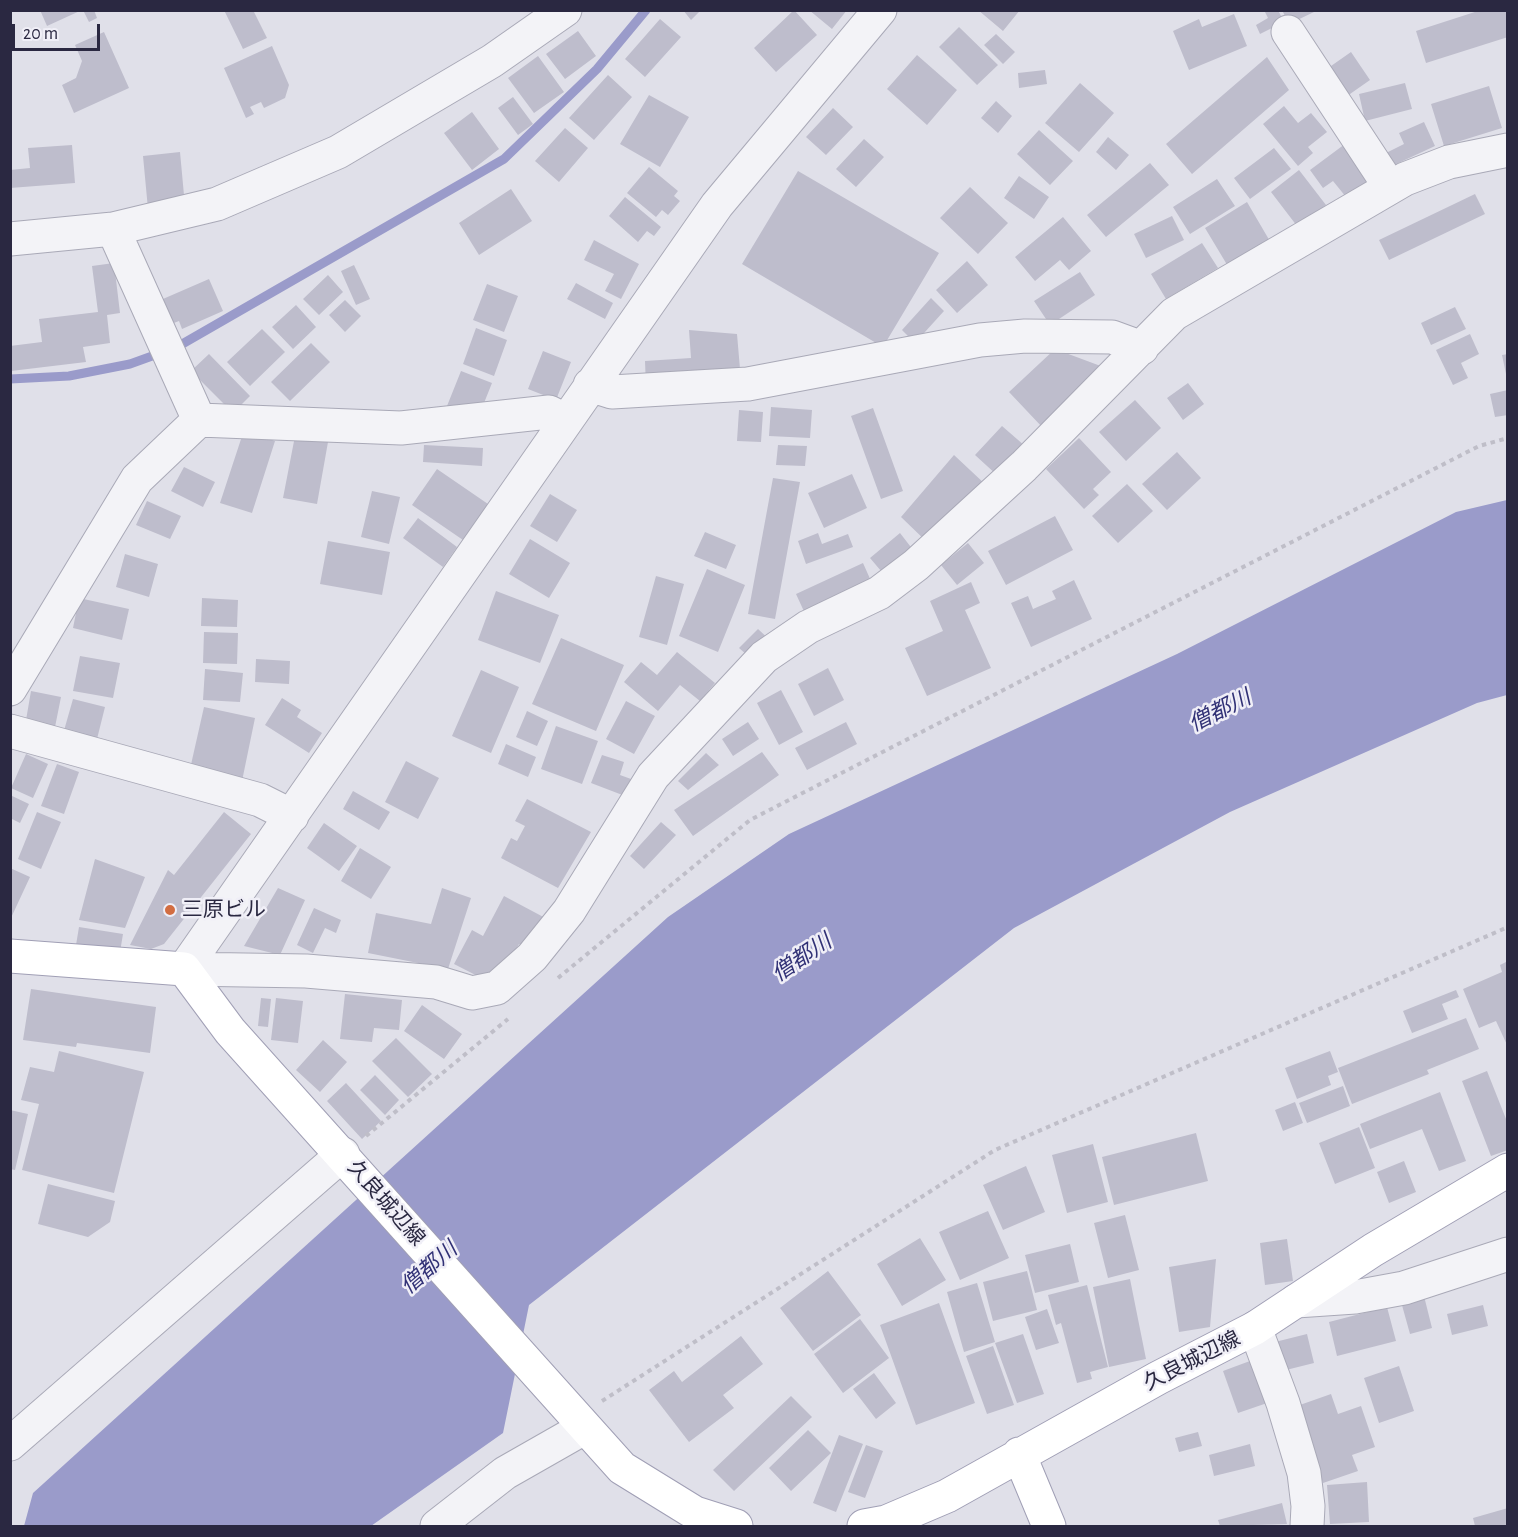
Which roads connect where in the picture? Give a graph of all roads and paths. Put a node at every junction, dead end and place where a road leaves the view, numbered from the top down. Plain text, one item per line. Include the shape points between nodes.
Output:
1 (565, 10) edge
2 (880, 10) edge
3 (1288, 32) dead end
4 (1508, 150) edge
5 (1390, 187) junction
6 (113, 230) junction
7 (10, 239) edge
8 (1142, 348) junction
9 (590, 385) junction
10 (199, 420) junction
11 (565, 420) junction
12 (1508, 438) edge
13 (10, 689) edge
14 (10, 731) edge
15 (292, 816) junction
16 (1508, 927) edge
17 (10, 956) edge
18 (184, 969) junction
19 (556, 980) dead end
20 (509, 1018) dead end
21 (349, 1162) junction
22 (1508, 1170) edge
23 (1508, 1254) edge
24 (1296, 1301) junction
25 (1255, 1328) junction
26 (576, 1418) junction
27 (10, 1444) edge
28 (1019, 1454) junction
29 (437, 1527) edge
30 (736, 1527) edge
31 (864, 1527) edge
32 (1049, 1527) edge
33 (1307, 1527) edge

1 - 6 street via 492,61 338,152 217,204
2 - 9 street via 717,206
3 - 5 street
4 - 5 street via 1449,162
5 - 8 street via 1174,314
6 - 7 street
6 - 10 street
8 - 9 street via 1112,338 1025,336 980,340 748,384 612,392
8 - 18 street via 1024,466 916,565 879,593 808,627 764,657 653,776 569,911 532,957 497,988 472,993 424,981 306,971
9 - 11 street
10 - 11 street via 402,428 549,412
10 - 13 street via 137,480
11 - 15 street
12 - 19 path via 1479,446 750,820
14 - 15 street via 260,800
15 - 18 street
16 - 26 path via 995,1150
17 - 18 main road
18 - 21 main road, 久良城辺線 via 230,1031
20 - 21 path
21 - 26 main road, 久良城辺線
21 - 27 street
22 - 24 main road, 久良城辺線
23 - 24 street via 1404,1288 1355,1297
24 - 25 main road, 久良城辺線
25 - 28 main road, 久良城辺線
25 - 33 street via 1304,1473
26 - 29 street
26 - 30 main road, 久良城辺線 via 622,1468 695,1513
28 - 31 main road, 久良城辺線 via 947,1496 886,1522
28 - 32 main road

